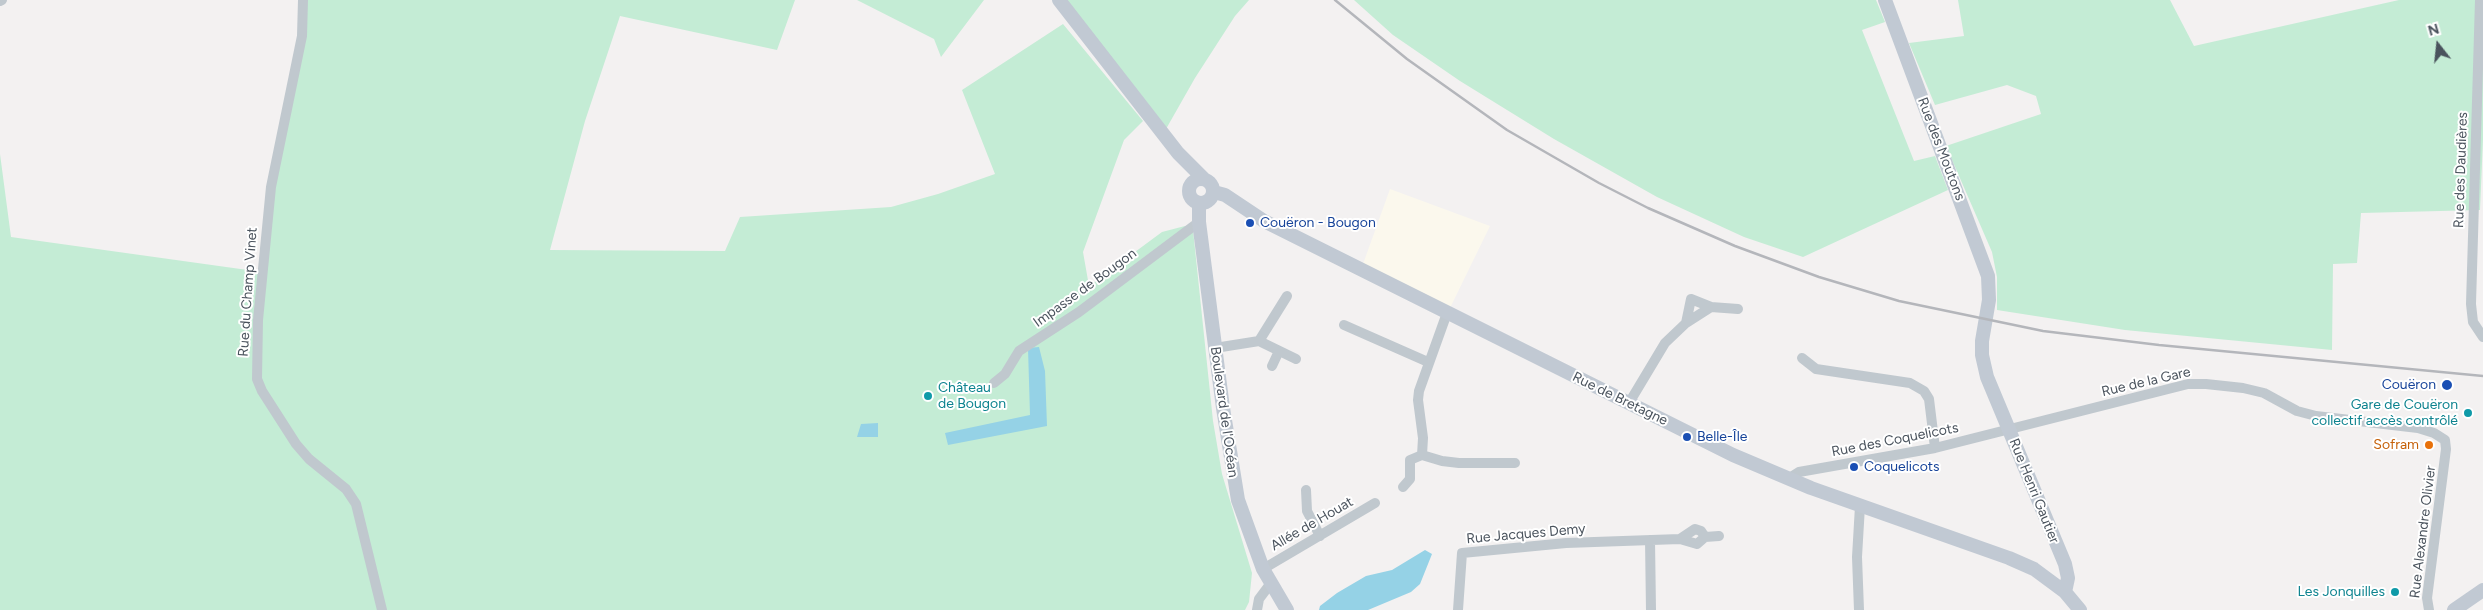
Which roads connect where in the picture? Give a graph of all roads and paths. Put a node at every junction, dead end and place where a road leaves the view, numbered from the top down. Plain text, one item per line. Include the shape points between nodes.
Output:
1 (303, 0) edge
2 (1059, 0) edge
3 (1884, 0) edge
4 (2480, 0) edge
5 (1178, 153) junction
6 (1204, 179) junction
7 (1190, 186) junction
8 (1214, 192) junction
9 (1199, 203) junction
10 (1198, 222) junction
11 (1287, 296) dead end
12 (1711, 307) junction
13 (1738, 309) dead end
14 (1447, 313) junction
15 (1686, 323) junction
16 (1344, 325) dead end
17 (2483, 337) edge
18 (1259, 341) junction
19 (1982, 341) joint
20 (1215, 348) junction
21 (1279, 351) junction
22 (1802, 358) dead end
23 (1296, 359) dead end
24 (1428, 362) junction
25 (1272, 366) dead end
26 (994, 383) dead end
27 (1629, 403) junction
28 (2010, 430) junction
29 (2434, 433) joint
30 (1935, 448) junction
31 (1422, 454) junction
32 (1515, 463) dead end
33 (1788, 479) junction
34 (1403, 487) dead end
35 (1306, 490) dead end
36 (1375, 503) dead end
37 (1860, 506) junction
38 (1320, 536) junction
39 (1719, 536) dead end
40 (1650, 540) junction
41 (2059, 552) junction
42 (1263, 569) junction
43 (2052, 581) junction
44 (1271, 583) junction
45 (2483, 590) edge
46 (2065, 592) junction
47 (1285, 609) edge
48 (382, 610) edge
49 (1257, 610) edge
50 (1458, 610) edge
51 (1651, 610) edge
52 (1859, 610) edge
53 (2080, 610) edge
54 (2429, 610) edge
55 (2454, 610) edge

1 - 48 street, Rue du Champ Vinet via 302,36 271,187 258,320 257,379 296,444 346,489 356,504
2 - 5 main road
3 - 19 main road, Rue des Moutons via 1988,276 1989,300
4 - 17 street, Rue des Daudières via 2470,304 2473,322
5 - 6 main road
5 - 7 main road
6 - 7 main road via 1196,180
6 - 8 main road
7 - 9 main road via 1189,195
8 - 9 main road via 1210,200
8 - 14 main road, Rue de Bretagne
9 - 10 main road, Boulevard de l'Océan
10 - 20 main road, Boulevard de l'Océan
10 - 26 street, Impasse de Bougon via 1080,312 1019,351 1005,374
11 - 18 street
12 - 13 street
12 - 15 street
12 - 15 street via 1691,299
14 - 24 street
14 - 27 main road, Rue de Bretagne
15 - 27 street via 1665,343
16 - 24 street
18 - 20 street
18 - 21 street
19 - 28 main road, Rue Henri Gautier via 1987,377
20 - 42 main road, Boulevard de l'Océan via 1233,477
21 - 23 street
21 - 25 street
22 - 30 street via 1816,369 1910,383 1924,391 1929,399
24 - 31 street via 1418,400
27 - 33 main road, Rue de Bretagne
28 - 29 street, Rue de la Gare via 2169,388 2206,384 2264,393 2297,411 2316,416
28 - 30 street, Rue des Coquelicots
28 - 41 main road, Rue Henri Gautier
29 - 54 street, Rue Alexandre Olivier via 2445,440 2446,449 2427,598
30 - 33 street, Rue des Coquelicots via 1799,472
31 - 32 street via 1460,463
31 - 34 street via 1410,460 1410,479
33 - 37 main road, Rue de Bretagne
35 - 38 street via 1307,511
36 - 38 street, Allée de Houat
37 - 43 main road, Rue de Bretagne via 2009,558
37 - 52 street
38 - 42 street, Allée de Houat
39 - 40 street, Rue Jacques Demy via 1705,536 1695,529 1680,539
40 - 50 street, Rue Jacques Demy via 1462,553
40 - 51 street
41 - 43 main road, Rue Henri Gautier
41 - 46 main road, Rue Henri Gautier via 2066,564
42 - 44 main road, Boulevard de l'Océan
43 - 46 main road, Rue de Bretagne
44 - 47 main road, Boulevard de l'Océan
44 - 49 street via 1259,599
45 - 55 main road
46 - 53 main road

